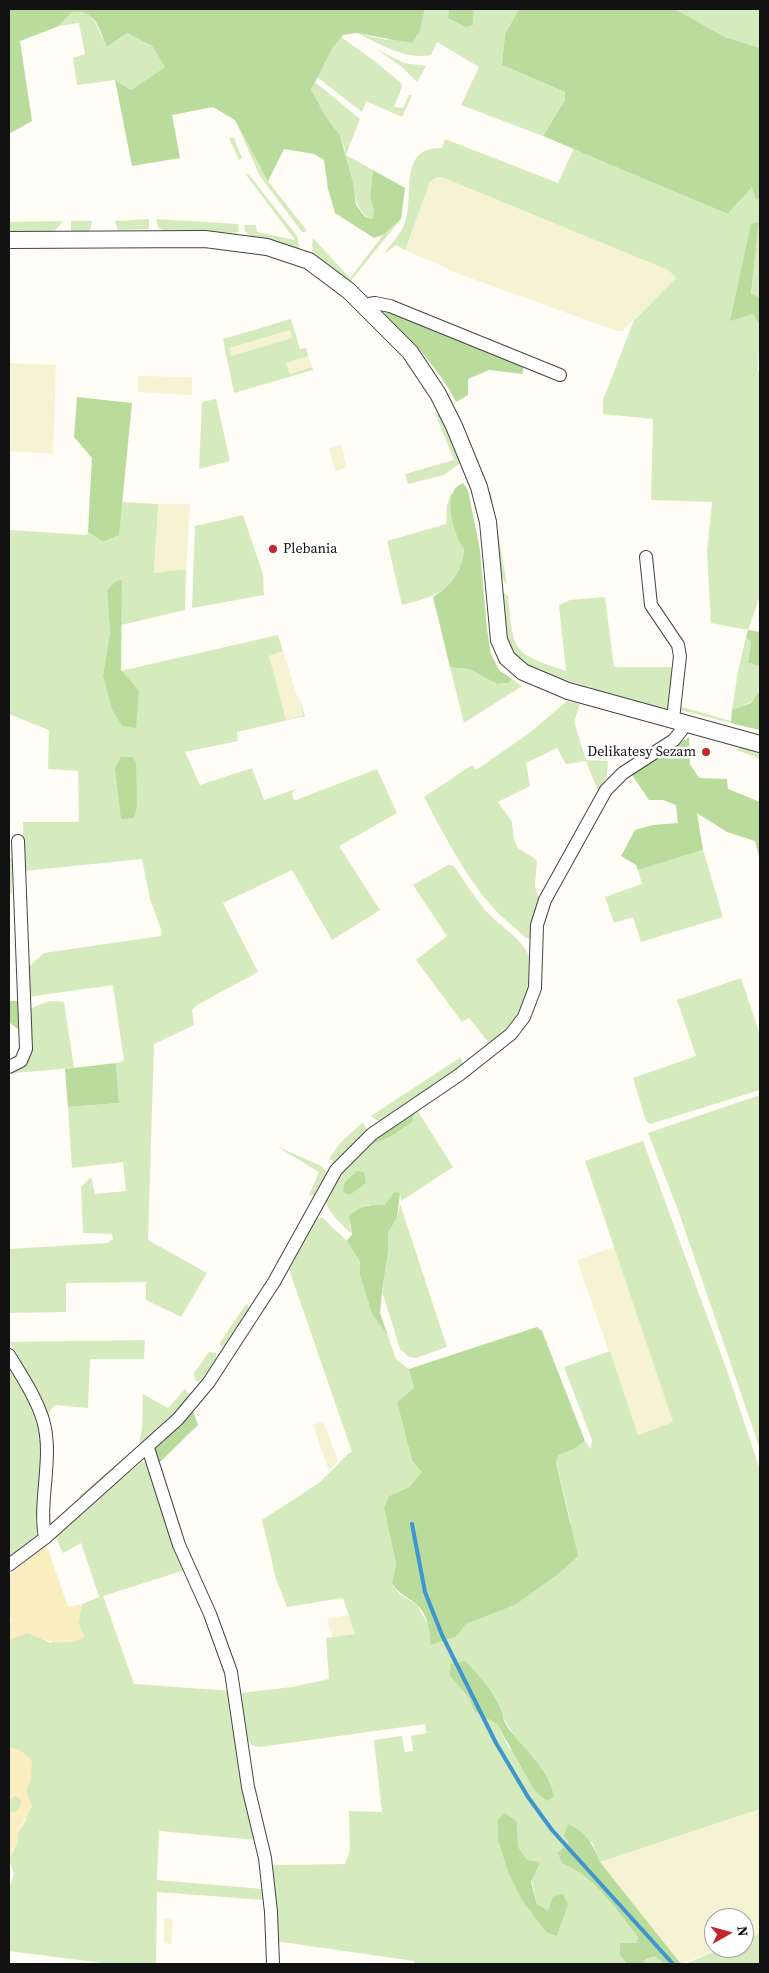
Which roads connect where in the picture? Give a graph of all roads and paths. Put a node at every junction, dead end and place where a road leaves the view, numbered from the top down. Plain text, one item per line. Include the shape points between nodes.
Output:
1 (9, 240) edge
2 (363, 305) junction
3 (560, 376) dead end
4 (646, 557) dead end
5 (680, 721) junction
6 (760, 744) edge
7 (18, 842) dead end
8 (9, 1067) edge
9 (9, 1355) edge
10 (148, 1448) junction
11 (45, 1538) junction
12 (9, 1565) edge
13 (272, 1964) edge

1 - 2 street via 205,239 268,247 309,261
2 - 3 street via 390,306
2 - 5 street via 410,352 438,394 458,434 479,487 488,522 499,640 508,658 523,672 568,691
4 - 5 street via 651,605 678,644
5 - 6 street
5 - 10 street via 674,740 623,773 606,790 545,900 536,925 535,988 524,1016 511,1034 459,1075 372,1134 336,1170 274,1282 209,1382
7 - 8 street via 26,1049 21,1061
9 - 11 street via 43,1420 46,1448 42,1522
10 - 11 street
10 - 13 street via 179,1545 210,1614 231,1672 248,1787 265,1858
11 - 12 street

